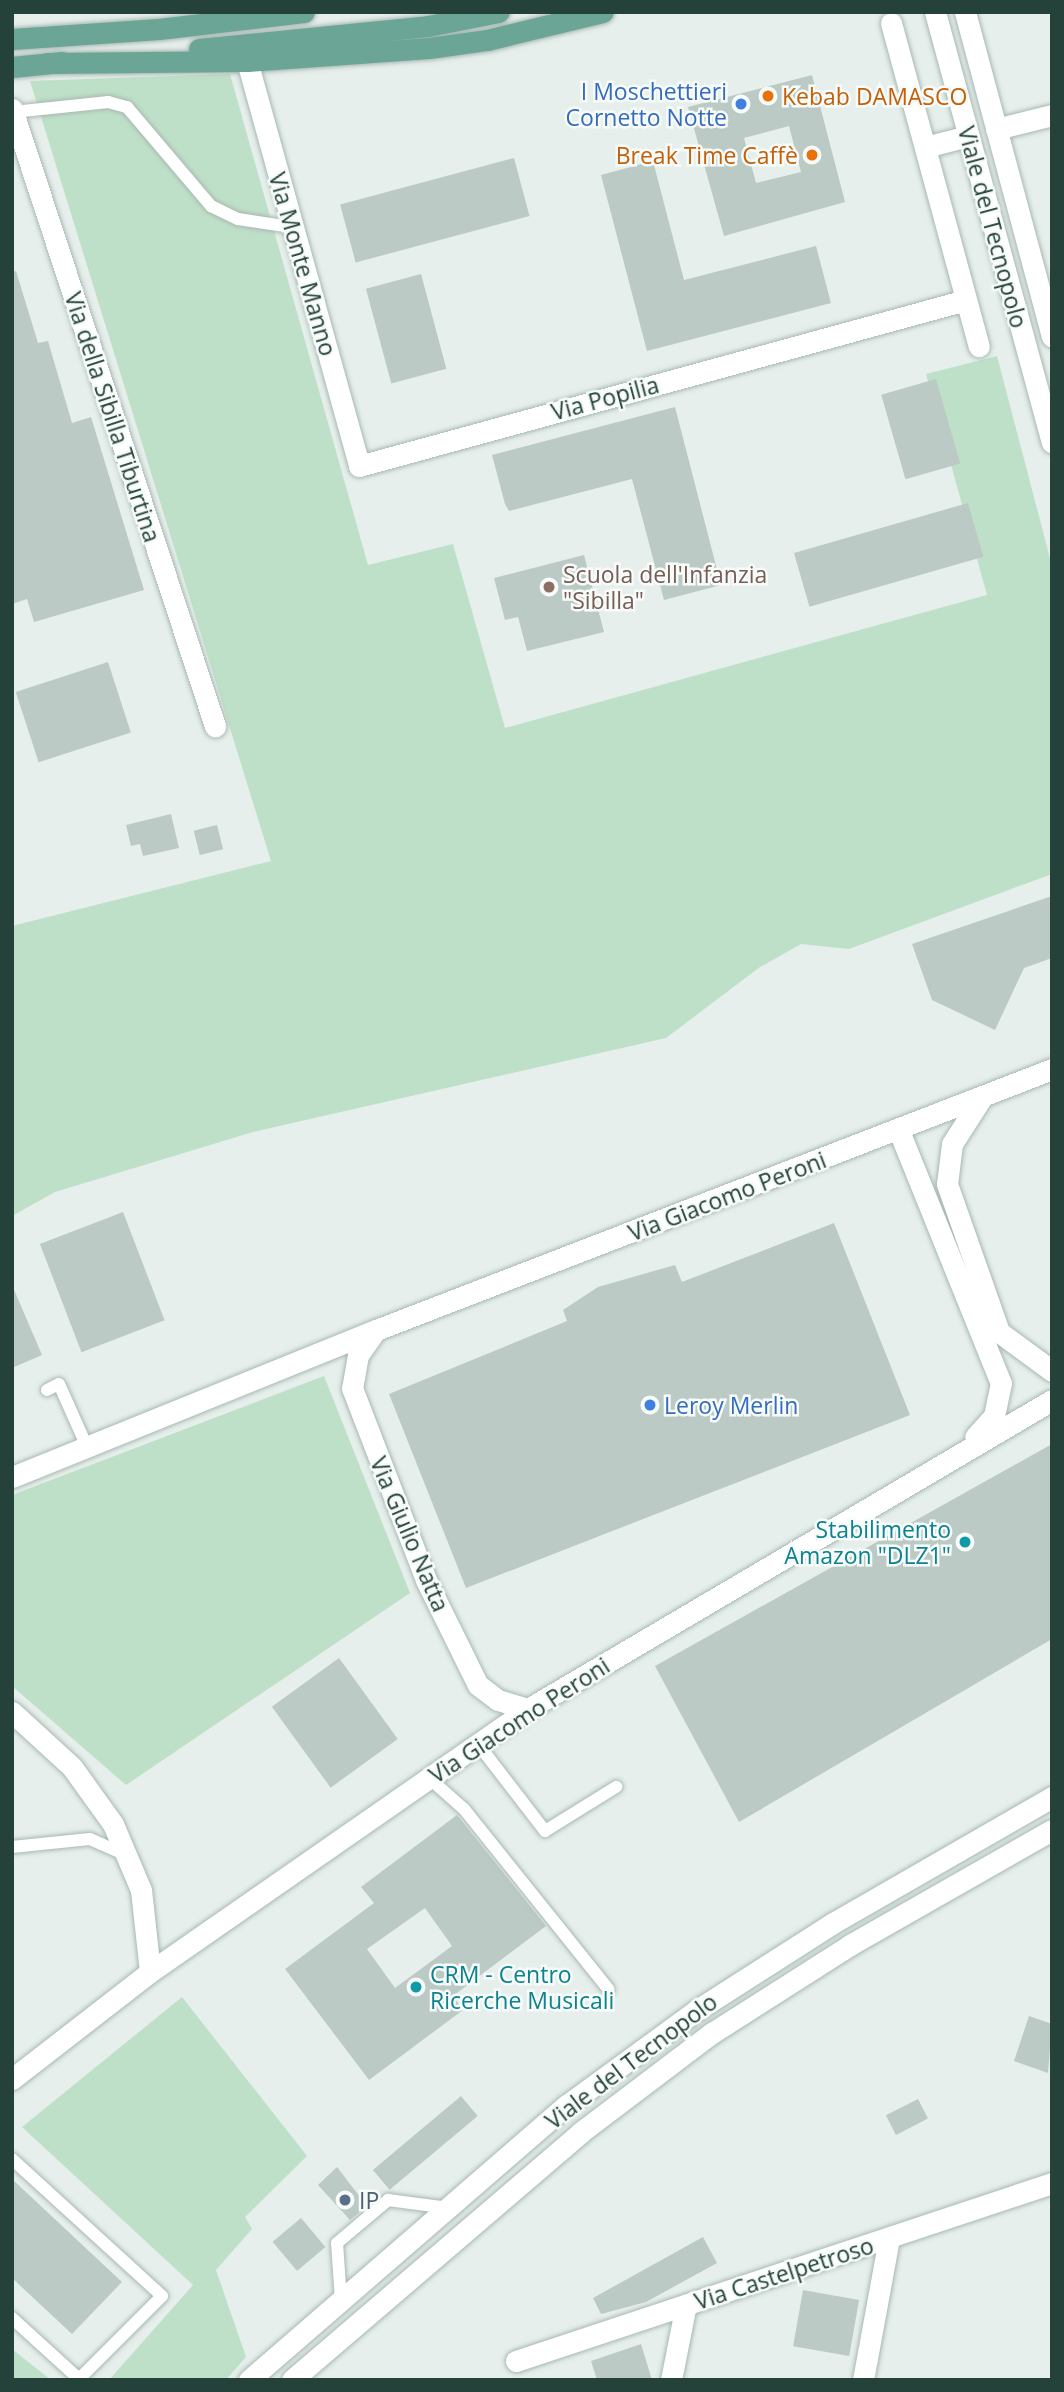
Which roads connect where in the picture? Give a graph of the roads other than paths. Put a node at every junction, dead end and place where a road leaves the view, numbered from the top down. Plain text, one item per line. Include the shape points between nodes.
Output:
1 (304, 12) edge
2 (499, 12) edge
3 (603, 12) edge
4 (935, 12) edge
5 (965, 12) edge
6 (268, 16) edge
7 (891, 23) dead end
8 (12, 39) edge
9 (247, 61) junction
10 (48, 63) junction
11 (12, 66) edge
12 (13, 110) edge
13 (1052, 115) edge
14 (996, 129) junction
15 (968, 136) junction
16 (925, 147) junction
17 (291, 227) junction
18 (967, 300) junction
19 (1052, 337) edge
20 (979, 346) dead end
21 (1052, 442) edge
22 (359, 466) joint
23 (215, 726) dead end
24 (1052, 1069) edge
25 (983, 1095) junction
26 (899, 1131) junction
27 (376, 1330) junction
28 (1052, 1371) edge
29 (47, 1390) dead end
30 (1052, 1401) edge
31 (87, 1447) junction
32 (964, 1450) junction
33 (12, 1477) edge
34 (528, 1709) junction
35 (12, 1712) edge
36 (478, 1744) junction
37 (429, 1778) junction
38 (616, 1787) dead end
39 (1052, 1797) edge
40 (1052, 1830) edge
41 (12, 1847) edge
42 (128, 1858) junction
43 (150, 1972) junction
44 (608, 1989) dead end
45 (12, 2079) edge
46 (12, 2160) edge
47 (1052, 2183) edge
48 (449, 2208) junction
49 (890, 2239) junction
50 (341, 2301) junction
51 (685, 2304) junction
52 (12, 2318) edge
53 (516, 2361) dead end
54 (249, 2380) edge
55 (292, 2380) edge
56 (671, 2380) edge
57 (863, 2380) edge

1 - 6 main road
2 - 10 main road via 413,27
3 - 9 main road via 459,45
4 - 15 street, Viale del Tecnopolo
5 - 14 street, Viale del Tecnopolo
6 - 8 main road
7 - 16 street
9 - 10 main road
9 - 17 street, Via Monte Manno
10 - 11 main road
12 - 17 lane via 108,102 127,107 211,206 238,219
12 - 23 street, Via della Sibilla Tiburtina
13 - 14 street
14 - 19 street, Viale del Tecnopolo
15 - 16 street
15 - 21 street, Viale del Tecnopolo
16 - 18 street
17 - 22 street, Via Monte Manno
18 - 20 street
18 - 22 street, Via Popilia
24 - 25 street, Via Giacomo Peroni
25 - 26 street, Via Giacomo Peroni
25 - 28 street via 952,1144 947,1184 999,1332
26 - 27 street, Via Giacomo Peroni
26 - 32 street via 1001,1384 994,1416
27 - 31 street, Via Giacomo Peroni
27 - 34 street, Via Giulio Natta via 358,1355 352,1388 426,1580 478,1685 498,1700
29 - 31 lane via 59,1384
30 - 32 street, Via Giacomo Peroni
31 - 33 street, Via Giacomo Peroni
32 - 34 street, Via Giacomo Peroni
34 - 36 street, Via Giacomo Peroni
35 - 42 street via 94,1791
36 - 37 street, Via Giacomo Peroni
36 - 38 lane via 545,1831
37 - 43 street, Via Giacomo Peroni
37 - 44 lane via 464,1809
39 - 48 street, Viale del Tecnopolo via 833,1923 696,2010 567,2105
40 - 55 street, Viale del Tecnopolo via 850,1945 712,2033 581,2132
41 - 42 lane via 90,1839
42 - 43 street via 141,1891
43 - 45 street, Via Giacomo Peroni
46 - 52 lane via 162,2296 79,2379
47 - 49 street, Via Castelpetroso
48 - 50 street, Viale del Tecnopolo
48 - 50 lane via 388,2200 337,2243
49 - 51 street, Via Castelpetroso
49 - 57 street
50 - 54 street, Viale del Tecnopolo
51 - 53 street, Via Castelpetroso
51 - 56 street

